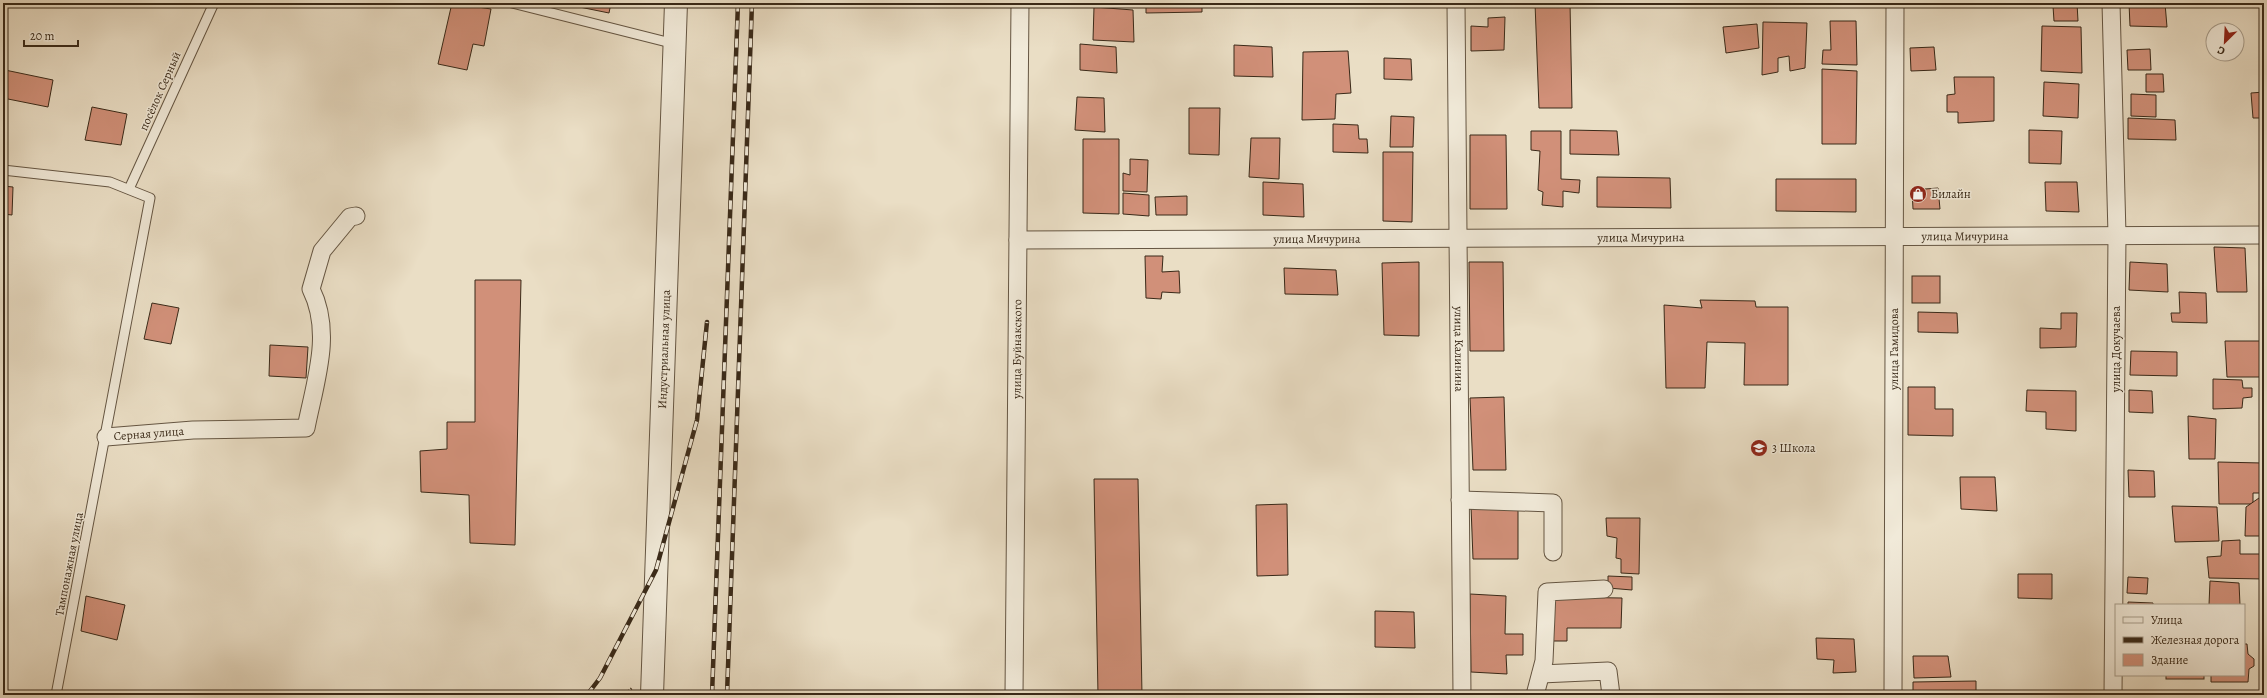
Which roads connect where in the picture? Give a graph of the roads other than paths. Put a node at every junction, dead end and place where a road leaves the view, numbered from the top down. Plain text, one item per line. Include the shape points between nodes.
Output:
1 (214, 3) edge
2 (512, 3) edge
3 (676, 3) edge
4 (1020, 3) edge
5 (1456, 3) edge
6 (1895, 3) edge
7 (2111, 3) edge
8 (675, 44) junction
9 (3, 170) edge
10 (129, 189) junction
11 (356, 216) dead end
12 (2117, 235) junction
13 (2264, 235) edge
14 (1895, 236) junction
15 (1458, 238) junction
16 (1018, 240) junction
17 (106, 437) junction
18 (1460, 500) junction
19 (1553, 552) dead end
20 (1604, 589) dead end
21 (1541, 674) junction
22 (56, 695) edge
23 (652, 695) edge
24 (1014, 695) edge
25 (1462, 695) edge
26 (1536, 695) edge
27 (1611, 695) edge
28 (1893, 695) edge
29 (2113, 695) edge

1 - 10 lane, посёлок Серный
2 - 8 lane
3 - 8 street, Индустриальная улица
4 - 16 street, улица Буйнакского
5 - 15 street, улица Калинина
6 - 14 street, улица Гамидова
7 - 12 street, улица Докучаева
8 - 23 street, Индустриальная улица
9 - 10 lane, Серная улица via 110,182
10 - 17 lane, Серная улица via 150,198
11 - 17 street, Серная улица via 350,217 322,251 311,289 319,305 323,345 306,428 193,430
12 - 13 street, улица Мичурина
12 - 14 street, улица Мичурина
12 - 29 street, улица Докучаева
14 - 15 street, улица Мичурина
14 - 28 street, улица Гамидова
15 - 16 street, улица Мичурина
15 - 18 street, улица Калинина
16 - 24 street, улица Буйнакского
17 - 22 lane, Тампонажная улица
18 - 19 street via 1552,503
18 - 25 street, улица Калинина
20 - 21 street via 1547,592
21 - 26 street
21 - 27 street via 1608,671

